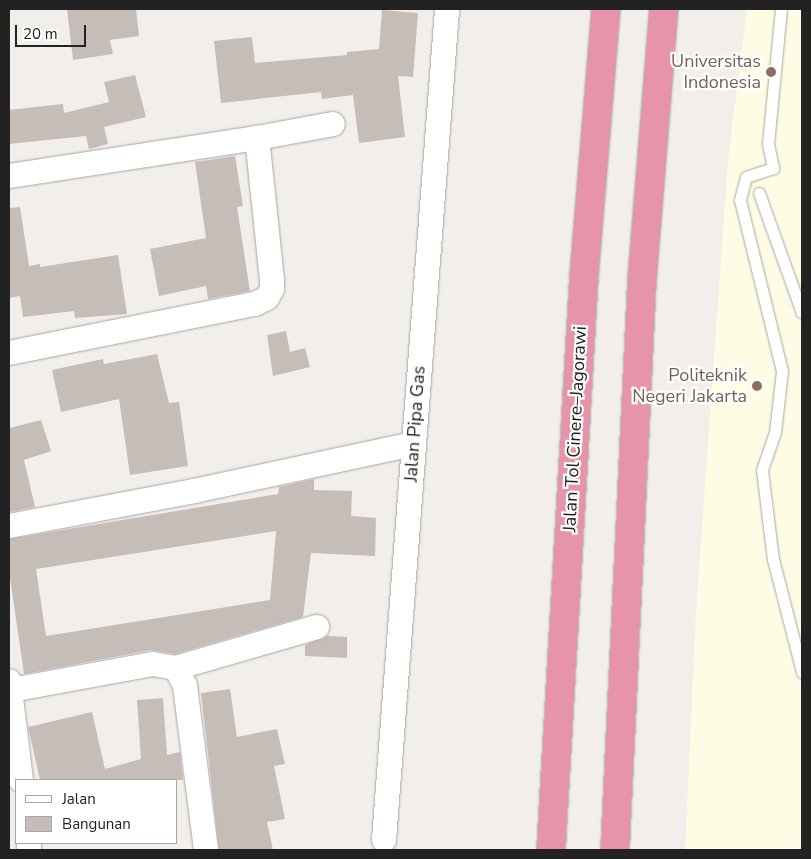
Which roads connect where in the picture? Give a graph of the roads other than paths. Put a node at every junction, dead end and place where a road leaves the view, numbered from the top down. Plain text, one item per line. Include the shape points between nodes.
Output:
1 (447, 9) edge
2 (606, 9) edge
3 (664, 9) edge
4 (781, 9) edge
5 (333, 124) dead end
6 (257, 138) junction
7 (9, 176) edge
8 (759, 194) dead end
9 (802, 313) edge
10 (9, 353) edge
11 (413, 444) junction
12 (9, 526) edge
13 (317, 627) dead end
14 (176, 668) junction
15 (802, 672) edge
16 (10, 685) edge
17 (21, 779) edge
18 (384, 840) dead end
19 (206, 850) edge
20 (551, 850) edge
21 (616, 850) edge

1 - 11 street, Jalan Pipa Gas
2 - 20 highway, Jalan Tol Cinere–Jagorawi via 584,276
3 - 21 highway via 642,280
4 - 15 lane via 768,144 774,165 746,177 740,200 782,371 775,432 762,470 773,559
5 - 6 street
6 - 7 street
6 - 10 street via 272,280 268,298 255,304
8 - 9 lane
11 - 12 street
11 - 18 street, Jalan Pipa Gas
13 - 14 street
14 - 16 street via 153,664
14 - 19 street via 185,686
16 - 17 street

